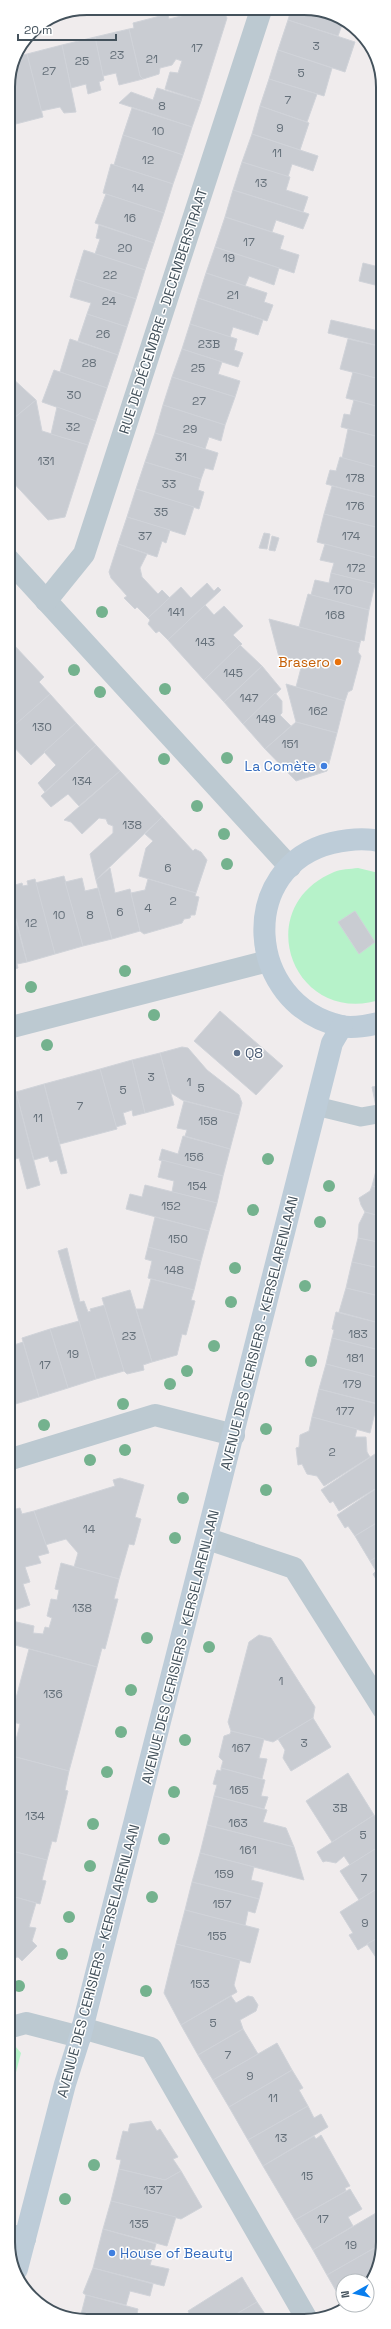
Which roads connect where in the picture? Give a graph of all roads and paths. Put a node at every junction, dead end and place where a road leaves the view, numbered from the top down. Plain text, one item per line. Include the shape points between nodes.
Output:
1 (259, 15) edge
2 (15, 572) edge
3 (46, 601) junction
4 (376, 839) edge
5 (290, 867) junction
6 (268, 961) junction
7 (376, 1024) edge
8 (15, 1026) edge
9 (342, 1026) junction
10 (316, 1106) junction
11 (376, 1114) edge
12 (234, 1435) junction
13 (15, 1458) edge
14 (208, 1539) junction
15 (376, 1698) edge
16 (15, 2026) edge
17 (81, 2032) junction
18 (17, 2236) edge
19 (17, 2260) edge
20 (304, 2314) edge

1 - 3 street, RUE DE DÉCEMBRE - DECEMBERSTRAAT via 84,554
2 - 3 street
3 - 5 street
4 - 5 street via 350,839 322,845
5 - 6 street via 280,880 267,906 263,929
6 - 8 street
6 - 9 street via 277,981 304,1010 322,1020
7 - 9 street
9 - 10 street, AVENUE DES CERISIERS - KERSELARENLAAN via 332,1043
10 - 11 lane via 361,1117
10 - 12 street, AVENUE DES CERISIERS - KERSELARENLAAN
12 - 13 street via 155,1415
12 - 14 street, AVENUE DES CERISIERS - KERSELARENLAAN
14 - 15 street via 294,1568
14 - 17 street, AVENUE DES CERISIERS - KERSELARENLAAN
16 - 17 street via 26,2023
17 - 18 street, AVENUE DES CERISIERS - KERSELARENLAAN
17 - 20 street via 151,2048
18 - 19 street, AVENUE DES CERISIERS - KERSELARENLAAN

